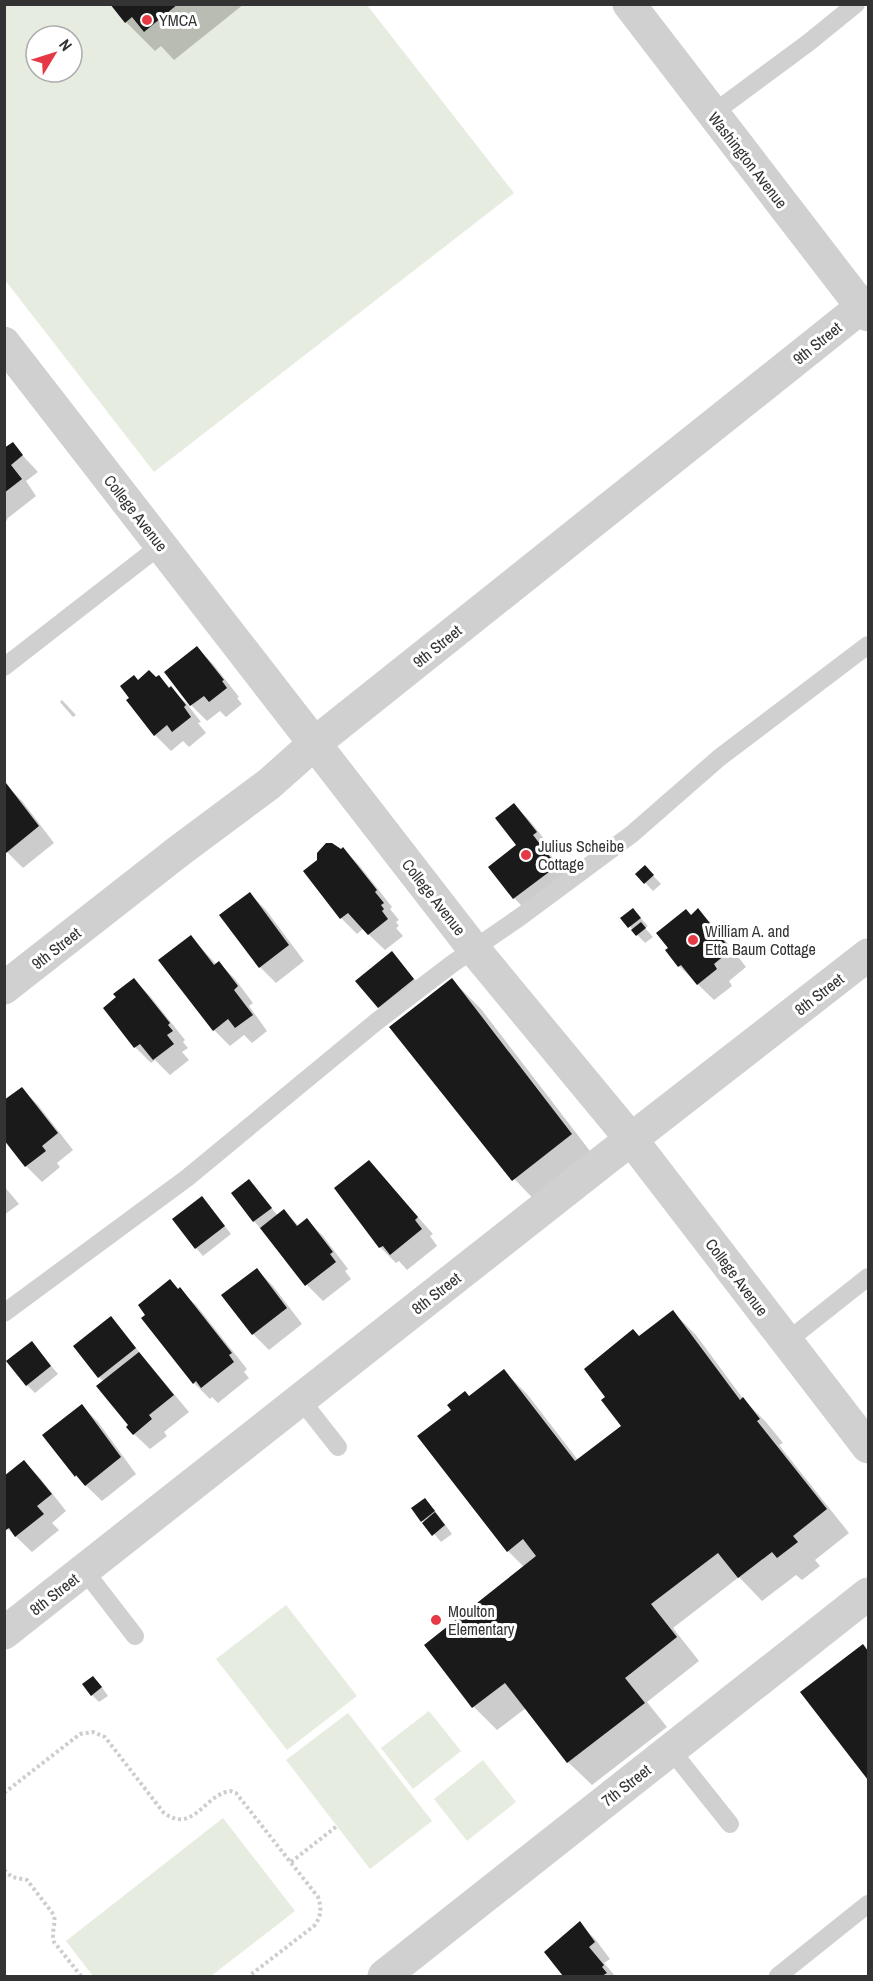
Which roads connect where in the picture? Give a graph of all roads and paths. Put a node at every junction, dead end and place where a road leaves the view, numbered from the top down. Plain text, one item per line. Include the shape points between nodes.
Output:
1 (628, 4) edge
2 (856, 4) edge
3 (712, 114) junction
4 (866, 308) edge
5 (5, 346) edge
6 (161, 545) junction
7 (868, 645) edge
8 (4, 667) edge
9 (315, 743) junction
10 (473, 948) junction
11 (868, 955) edge
12 (4, 988) edge
13 (631, 1139) junction
14 (868, 1277) edge
15 (4, 1313) edge
16 (786, 1342) junction
17 (301, 1400) junction
18 (338, 1447) dead end
19 (868, 1447) edge
20 (84, 1570) junction
21 (868, 1594) edge
22 (4, 1633) edge
23 (135, 1636) dead end
24 (671, 1750) junction
25 (4, 1793) edge
26 (730, 1824) dead end
27 (337, 1826) dead end
28 (291, 1862) junction
29 (4, 1869) edge
30 (868, 1904) edge
31 (81, 1977) edge
32 (249, 1977) edge
33 (384, 1977) edge
34 (778, 1977) edge

1 - 3 street, Washington Avenue
2 - 3 lane
3 - 4 street, Washington Avenue
4 - 9 street, 9th Street
5 - 6 street, College Avenue
6 - 8 lane
6 - 9 street, College Avenue
7 - 10 lane via 719,758 632,834 520,918
9 - 10 street, College Avenue
9 - 12 street, 9th Street via 269,784
10 - 13 street, College Avenue
10 - 15 lane via 376,1022 187,1178
11 - 13 street, 8th Street
13 - 16 street, College Avenue
13 - 17 street, 8th Street
14 - 16 lane
16 - 19 street, College Avenue
17 - 18 lane
17 - 20 street, 8th Street
20 - 22 street, 8th Street
20 - 23 lane
21 - 24 street, 7th Street
24 - 26 lane
24 - 33 street, 7th Street
25 - 28 path via 80,1734 93,1732 105,1737 169,1816 191,1817 231,1791 240,1797
27 - 28 path
28 - 32 path via 318,1898 318,1920
29 - 31 path via 12,1877 27,1880 54,1915 54,1941
30 - 34 lane

